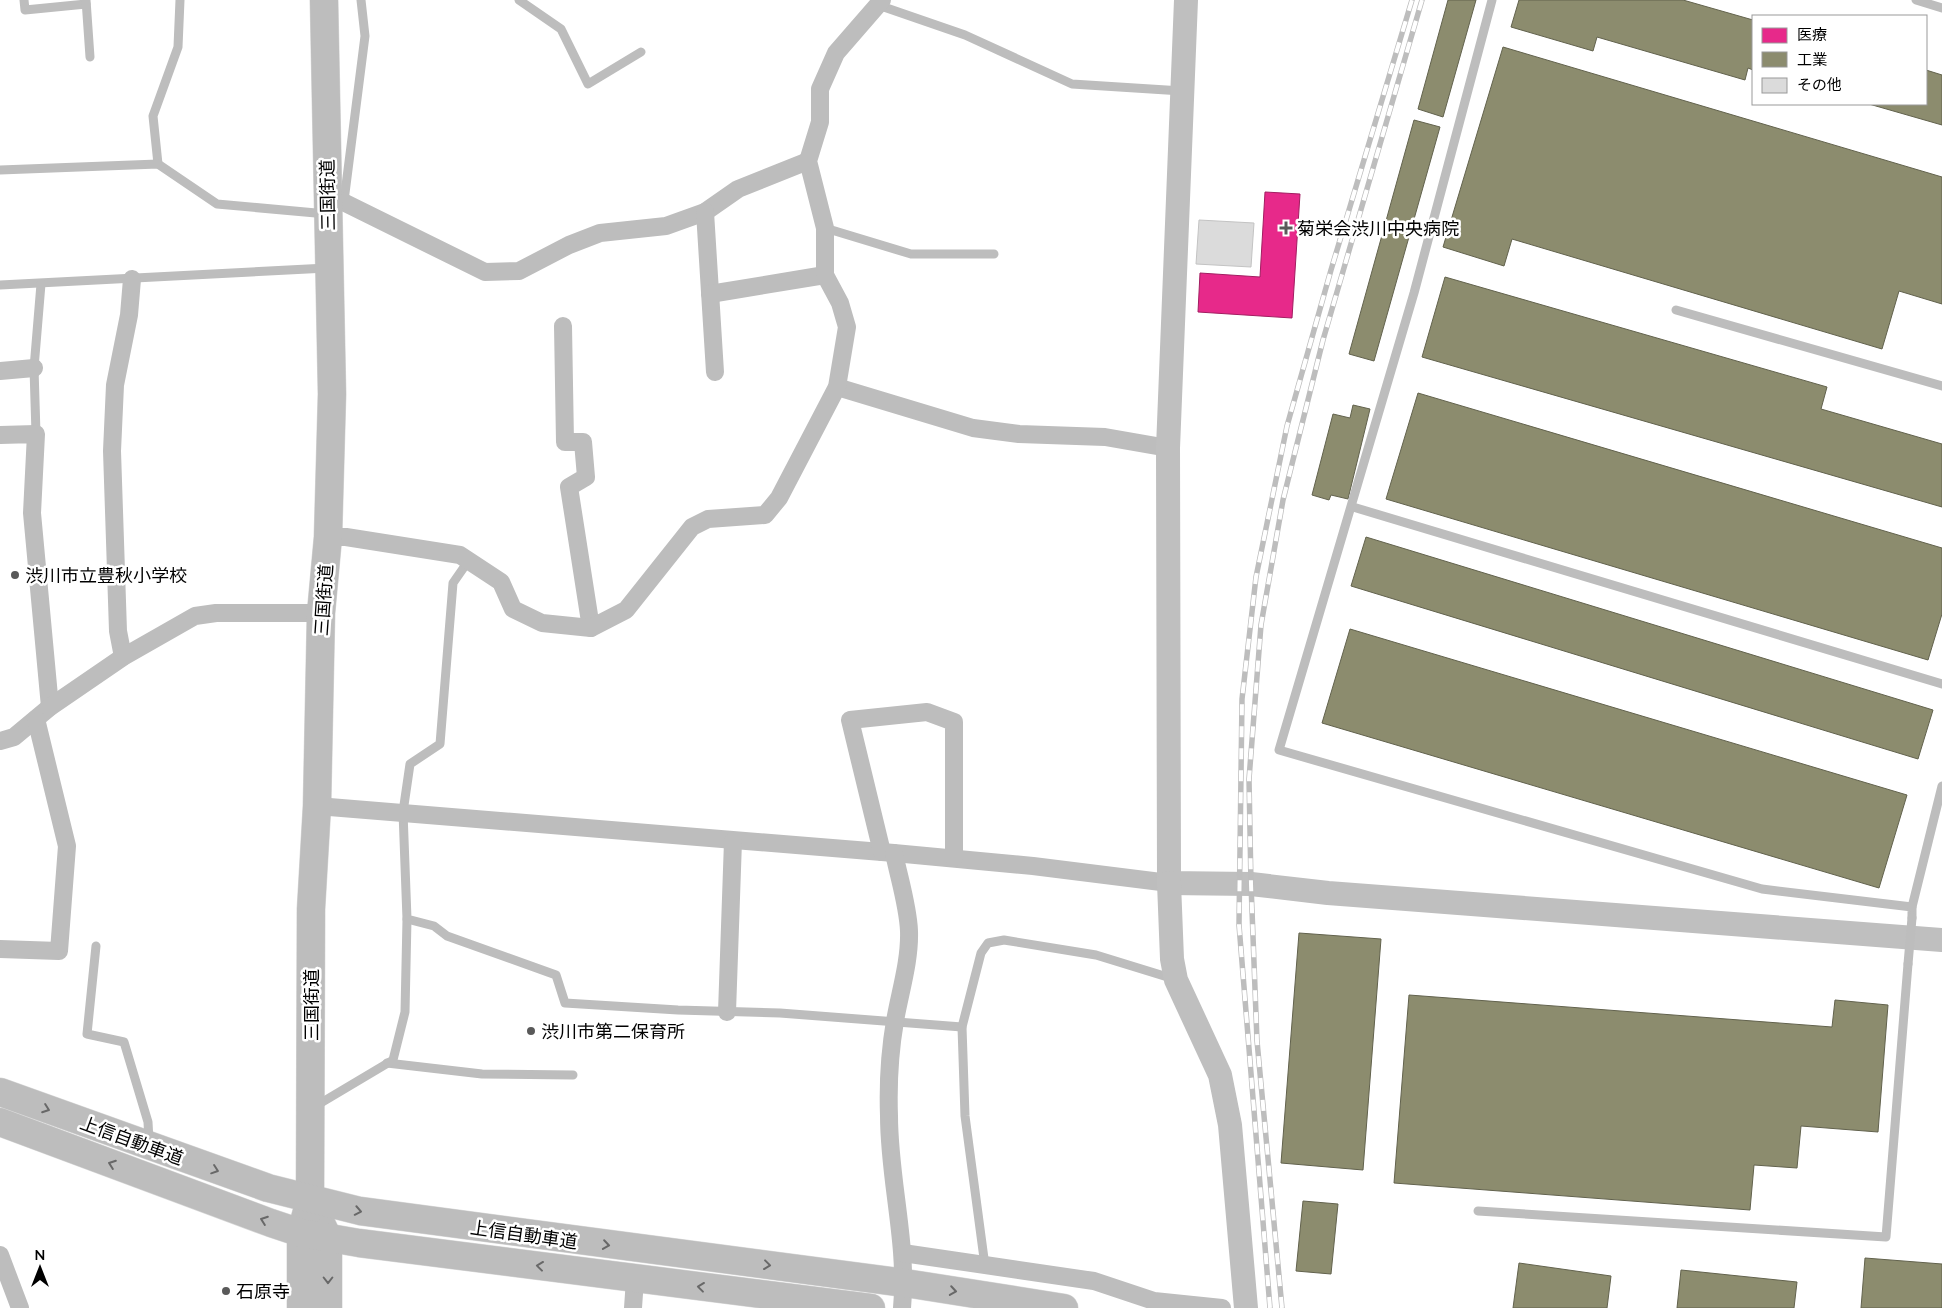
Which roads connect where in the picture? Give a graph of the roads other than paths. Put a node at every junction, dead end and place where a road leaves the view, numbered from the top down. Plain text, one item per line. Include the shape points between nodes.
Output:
1 (24, 0) edge
2 (180, 0) edge
3 (324, 0) edge
4 (361, 0) edge
5 (519, 0) edge
6 (1186, 0) edge
7 (1492, 0) edge
8 (1916, 0) edge
9 (86, 2) edge
10 (880, 2) edge
11 (1942, 8) edge
12 (641, 52) dead end
13 (90, 57) dead end
14 (1182, 91) junction
15 (808, 162) junction
16 (158, 164) junction
17 (0, 170) edge
18 (333, 203) junction
19 (705, 212) junction
20 (825, 228) junction
21 (994, 254) dead end
22 (329, 268) junction
23 (825, 275) junction
24 (132, 279) junction
25 (41, 284) junction
26 (0, 285) edge
27 (710, 294) junction
28 (1676, 310) dead end
29 (562, 326) dead end
30 (34, 368) junction
31 (0, 371) edge
32 (715, 372) dead end
33 (1942, 386) edge
34 (837, 387) junction
35 (36, 434) junction
36 (0, 435) edge
37 (1168, 448) junction
38 (1353, 507) junction
39 (328, 537) junction
40 (469, 560) junction
41 (321, 613) junction
42 (591, 628) junction
43 (123, 657) junction
44 (1942, 684) edge
45 (50, 707) junction
46 (36, 719) junction
47 (0, 741) edge
48 (1942, 786) edge
49 (317, 806) junction
50 (403, 812) junction
51 (733, 841) junction
52 (888, 852) junction
53 (954, 858) junction
54 (1169, 883) junction
55 (1912, 908) junction
56 (407, 919) junction
57 (1942, 940) edge
58 (96, 946) dead end
59 (0, 949) edge
60 (1176, 980) junction
61 (728, 1012) junction
62 (894, 1024) junction
63 (962, 1027) junction
64 (387, 1063) junction
65 (573, 1075) dead end
66 (0, 1092) edge
67 (310, 1110) junction
68 (0, 1122) edge
69 (150, 1147) junction
70 (310, 1200) junction
71 (1478, 1211) dead end
72 (301, 1233) junction
73 (328, 1238) junction
74 (903, 1253) junction
75 (0, 1254) edge
76 (985, 1266) junction
77 (634, 1279) junction
78 (903, 1296) edge
79 (20, 1308) edge
80 (301, 1308) edge
81 (328, 1308) edge
82 (634, 1308) edge
83 (871, 1308) edge
84 (1064, 1308) edge
85 (1222, 1308) edge
86 (1246, 1308) edge

1 - 9 lane via 25,10
2 - 16 lane via 178,47 153,116
3 - 18 main road, 三国街道
4 - 18 lane via 366,36
5 - 12 lane via 561,29 588,84
6 - 14 street
7 - 38 lane
8 - 11 lane
9 - 13 lane
10 - 14 lane via 965,35 1072,84
10 - 15 street via 836,53 820,89 820,122
14 - 37 street
15 - 19 street via 738,189
15 - 20 street
16 - 17 lane
16 - 18 lane via 217,204
18 - 19 street via 485,272 519,271 600,233 666,226
18 - 22 main road, 三国街道
19 - 27 street
20 - 21 lane via 911,254
20 - 23 street
22 - 24 lane
22 - 39 main road, 三国街道 via 332,394
23 - 27 street
23 - 34 street via 840,303 847,327
24 - 25 lane
24 - 43 street via 129,315 115,385 112,451 118,631
25 - 26 lane
25 - 30 lane
27 - 32 street
28 - 33 lane
29 - 42 street via 565,442 583,442 586,477 569,487
30 - 31 street
30 - 35 lane
34 - 37 street via 973,428 1019,434 1105,437
34 - 42 street via 779,498 765,515 708,518 692,527 626,610
35 - 36 street
35 - 45 street via 32,513
37 - 54 street
38 - 44 lane
38 - 55 lane via 1279,750 1762,890
39 - 40 street via 460,554
39 - 41 main road, 三国街道
40 - 42 street via 501,582 514,609 542,623
40 - 50 lane via 453,584 440,744 410,764
41 - 43 street via 195,616
41 - 49 main road, 三国街道
43 - 45 street
45 - 46 street
46 - 47 street via 14,738
46 - 59 street via 67,846 59,951
48 - 55 lane
49 - 50 street
49 - 67 main road, 三国街道 via 311,909
50 - 51 street
50 - 56 lane
51 - 52 street
51 - 61 street
52 - 53 street
52 - 53 street via 850,720 927,712 954,722
52 - 62 street via 909,930
53 - 54 street
54 - 57 street via 1251,884 1338,894
54 - 60 street
55 - 71 lane, bridge via 1886,1236
56 - 61 lane via 434,926 447,936 556,975 565,1003
56 - 64 lane via 404,1012 393,1060
58 - 69 lane via 87,1034 124,1042 148,1122
60 - 63 lane via 1096,955 1004,940 988,944 981,953
60 - 86 street via 1220,1075 1230,1125
61 - 62 lane via 780,1013
62 - 63 lane
62 - 74 street via 888,1115
63 - 76 lane via 964,1116
64 - 65 lane via 482,1074
64 - 67 lane
66 -> 69 main road, 上信自動車道
67 - 70 main road, 三国街道
72 -> 68 main road, 上信自動車道
69 -> 70 main road, 上信自動車道
70 - 72 main road
70 - 73 main road
70 -> 78 main road, 上信自動車道 via 360,1211
72 - 73 main road, 上信自動車道
72 - 80 main road
77 -> 73 main road, 上信自動車道
73 -> 81 main road
74 - 76 street
74 - 78 street
75 - 79 street
76 - 85 street via 1094,1281 1154,1301
77 - 82 street
83 -> 77 main road, 上信自動車道 via 763,1298
78 -> 84 main road, 上信自動車道

